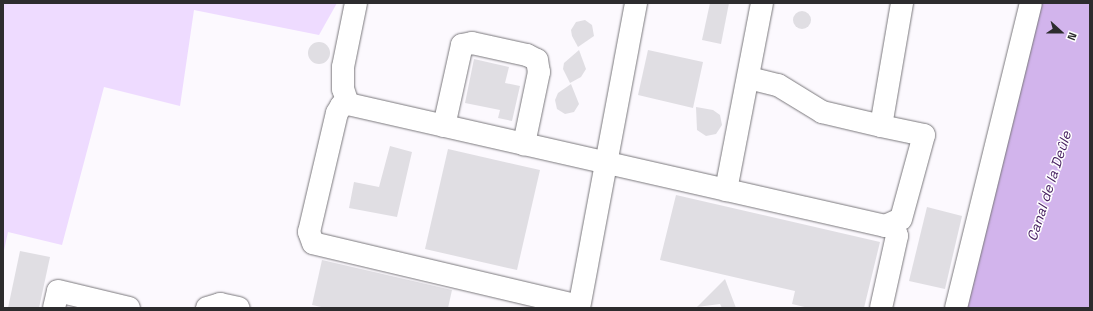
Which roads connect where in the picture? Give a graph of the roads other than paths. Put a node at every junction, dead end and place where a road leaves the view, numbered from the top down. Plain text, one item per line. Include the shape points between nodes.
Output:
1 (356, 3) edge
2 (636, 3) edge
3 (762, 3) edge
4 (902, 3) edge
5 (1031, 3) edge
6 (749, 78) junction
7 (348, 104) junction
8 (444, 126) junction
9 (881, 126) junction
10 (524, 144) junction
11 (605, 163) junction
12 (726, 190) junction
13 (893, 224) junction
14 (579, 307) edge
15 (54, 308) edge
16 (129, 308) edge
17 (207, 308) edge
18 (239, 308) edge
19 (881, 308) edge
20 (956, 308) edge

1 - 7 lane via 343,67 343,89
2 - 11 lane
3 - 6 lane
4 - 9 lane
5 - 20 lane
6 - 9 lane via 778,85 822,112
6 - 12 lane
7 - 8 lane
7 - 14 lane via 341,106 335,121 309,232 313,243
8 - 10 lane
8 - 10 lane via 462,45 472,43 527,55 538,60 539,72
9 - 13 lane via 924,135 905,208 901,218
10 - 11 lane
11 - 12 lane
11 - 14 lane
12 - 13 lane via 885,226
13 - 19 lane via 897,236
15 - 16 lane via 58,291
17 - 18 lane via 220,304

